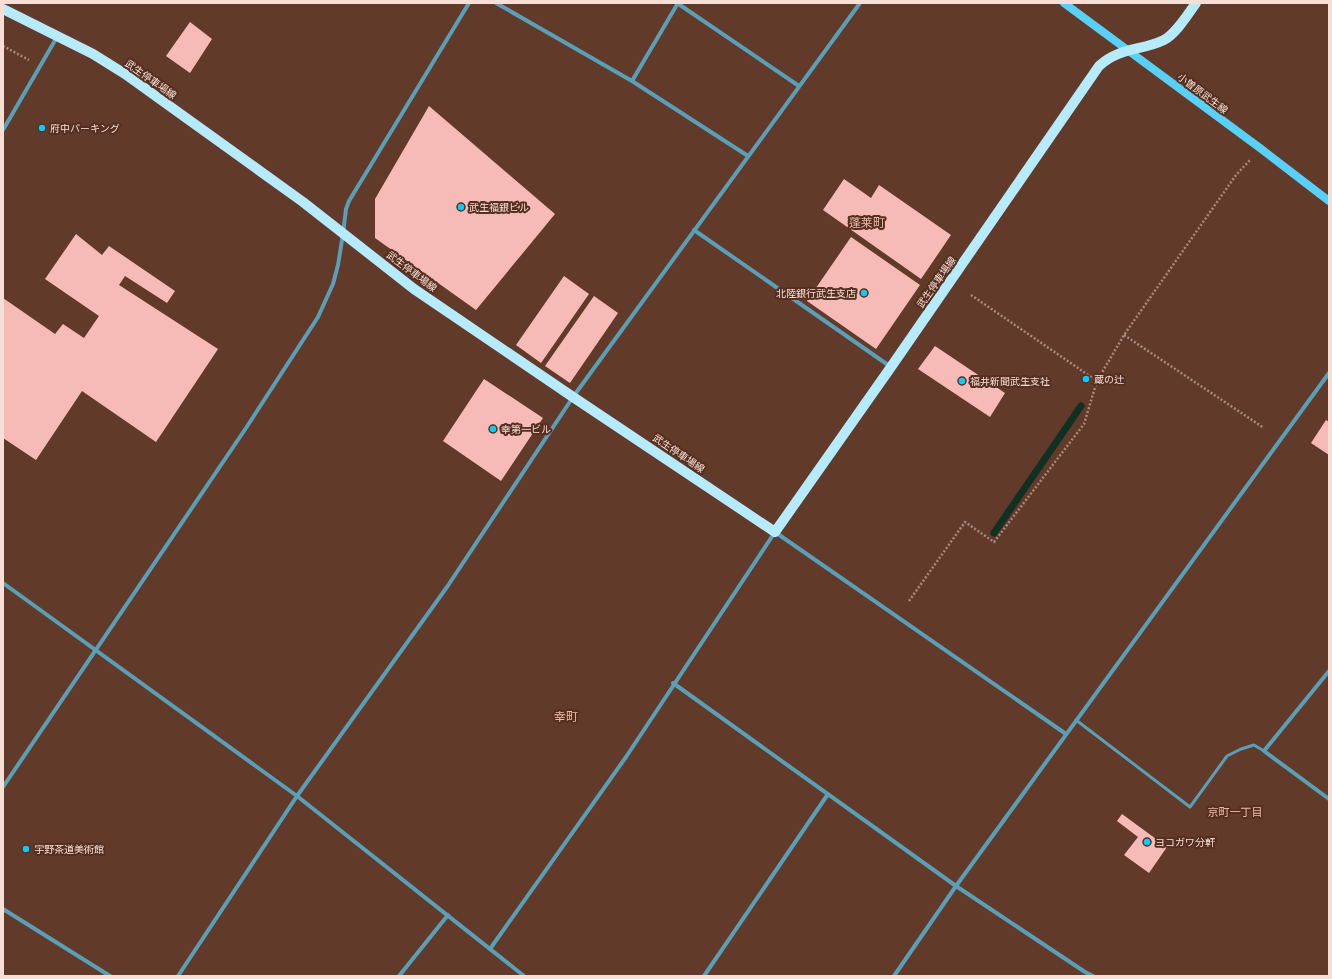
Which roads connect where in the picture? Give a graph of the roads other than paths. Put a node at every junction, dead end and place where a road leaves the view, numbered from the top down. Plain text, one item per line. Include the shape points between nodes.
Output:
1 (469, 3) edge
2 (496, 3) edge
3 (678, 3) edge
4 (860, 3) edge
5 (1064, 3) edge
6 (1196, 3) edge
7 (3, 9) edge
8 (58, 36) junction
9 (1128, 50) junction
10 (632, 81) junction
11 (799, 86) junction
12 (3, 130) edge
13 (748, 156) junction
14 (1329, 202) edge
15 (694, 230) junction
16 (343, 234) junction
17 (891, 367) junction
18 (1329, 373) edge
19 (572, 397) junction
20 (775, 532) junction
21 (3, 583) edge
22 (95, 648) junction
23 (1329, 671) edge
24 (673, 683) junction
25 (1076, 720) junction
26 (1066, 734) junction
27 (1264, 751) junction
28 (3, 786) edge
29 (828, 794) junction
30 (297, 796) junction
31 (1329, 798) edge
32 (956, 886) junction
33 (3, 909) edge
34 (448, 915) junction
35 (490, 949) junction
36 (110, 976) edge
37 (178, 976) edge
38 (399, 976) edge
39 (524, 976) edge
40 (704, 976) edge
41 (894, 976) edge
42 (1093, 976) edge

1 - 16 street via 352,194 346,209
2 - 10 street
3 - 10 street
3 - 11 street
4 - 11 street
5 - 9 main road, 小曽原武生線
6 - 9 main road, 武生停車場線 via 1165,40
7 - 8 main road, 武生停車場線
8 - 12 street
8 - 16 main road, 武生停車場線 via 125,74 303,202
9 - 14 main road, 小曽原武生線
9 - 17 main road, 武生停車場線 via 1107,59 1099,66
10 - 13 street
11 - 13 street
13 - 15 street
15 - 17 street
15 - 19 street
16 - 19 main road, 武生停車場線 via 414,288
16 - 22 street via 338,265 318,317 246,428
17 - 20 main road, 武生停車場線
18 - 25 street
19 - 20 main road, 武生停車場線
19 - 30 street via 447,587
20 - 24 street
20 - 26 street
21 - 22 street
22 - 28 street
22 - 30 street
23 - 27 street
24 - 29 street
24 - 35 street via 626,756
25 - 26 street
25 - 27 lane via 1190,807 1227,756 1254,745
26 - 32 street
27 - 31 street
29 - 32 street
29 - 40 street
30 - 34 street
30 - 37 street
32 - 41 street
32 - 42 street
33 - 36 street
34 - 35 street
34 - 38 street
35 - 39 street

